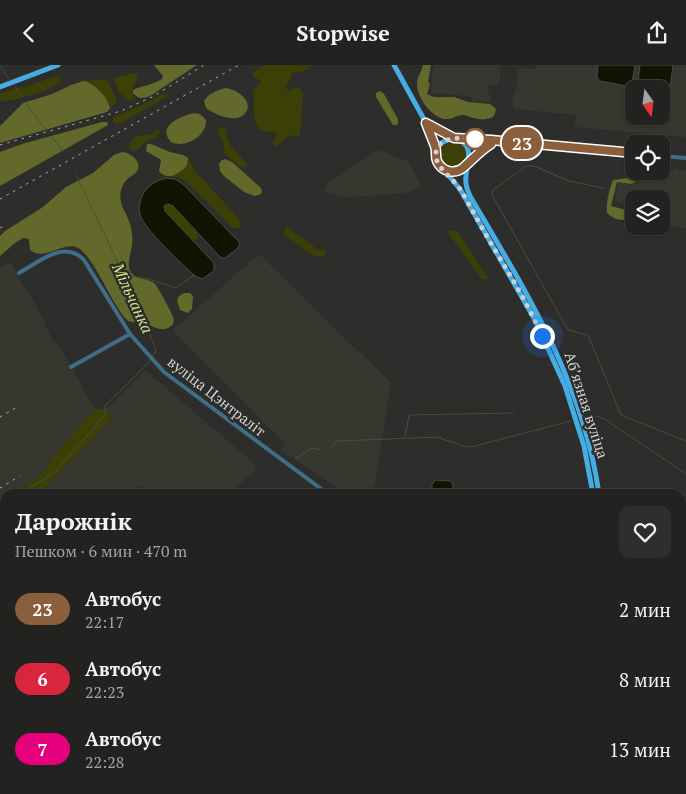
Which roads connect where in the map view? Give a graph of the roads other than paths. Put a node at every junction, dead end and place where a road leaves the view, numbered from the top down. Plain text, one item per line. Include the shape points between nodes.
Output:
1 (58, 65) edge
2 (394, 65) edge
3 (0, 87) edge
4 (426, 123) junction
5 (455, 138) junction
6 (504, 141) junction
7 (436, 151) junction
8 (625, 152) edge
9 (670, 157) edge
10 (686, 158) edge
11 (468, 163) junction
12 (444, 169) junction
13 (19, 273) dead end
14 (130, 334) junction
15 (71, 367) dead end
16 (321, 489) edge
17 (592, 489) edge
18 (598, 489) edge

1 - 3 main road
2 - 4 main road
4 - 5 main road
4 - 7 main road
5 - 6 main road
5 - 7 main road via 445,140
5 - 11 main road via 468,148
6 - 8 street
6 - 11 main road via 486,147
7 - 12 main road via 438,163
9 - 10 street
11 - 12 main road via 457,171
11 - 18 main road, Абʼязная вуліца via 466,185 470,196 560,358 588,443
12 - 17 main road, Абʼязная вуліца via 460,189 535,320 557,367 584,446
13 - 14 street, вуліца Цэнтраліт via 57,252 78,254
14 - 15 street
14 - 16 street, вуліца Цэнтраліт via 172,378

